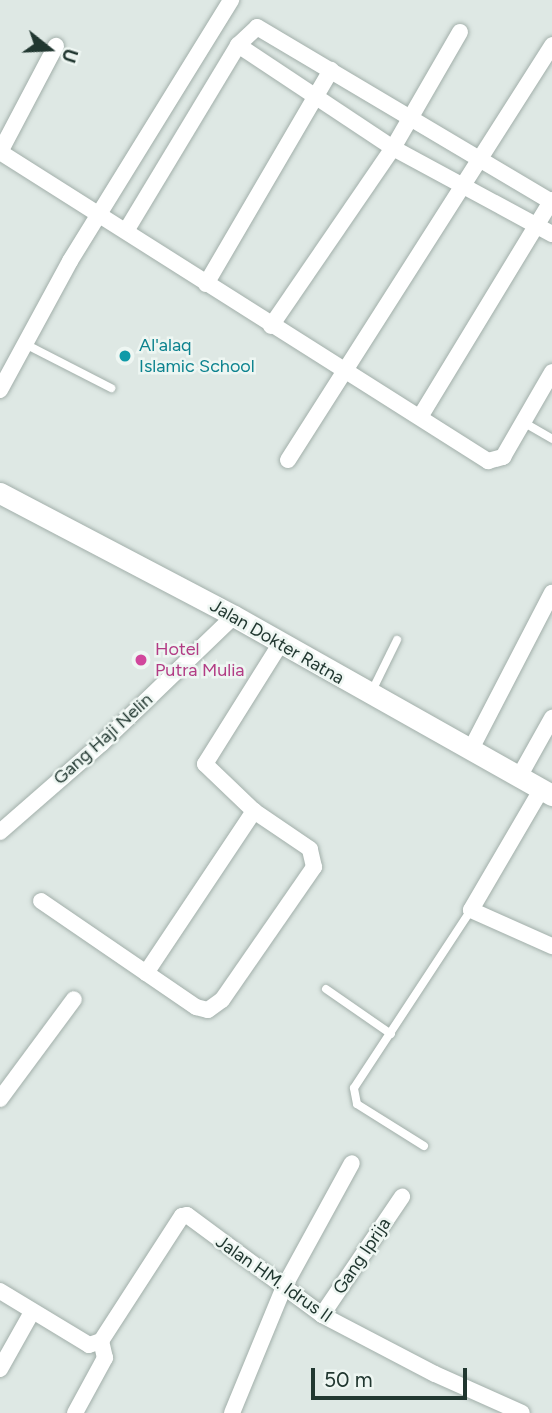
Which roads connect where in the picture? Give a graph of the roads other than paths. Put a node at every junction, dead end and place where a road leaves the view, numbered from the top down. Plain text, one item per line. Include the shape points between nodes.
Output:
1 (231, 0) edge
2 (460, 32) dead end
3 (238, 45) junction
4 (552, 45) edge
5 (56, 46) dead end
6 (331, 70) junction
7 (174, 92) junction
8 (316, 96) junction
9 (200, 108) junction
10 (409, 118) junction
11 (393, 148) junction
12 (0, 152) edge
13 (481, 159) junction
14 (461, 185) junction
15 (552, 201) edge
16 (99, 215) junction
17 (535, 223) junction
18 (127, 231) junction
19 (552, 234) edge
20 (206, 284) junction
21 (271, 326) junction
22 (25, 344) junction
23 (345, 371) junction
24 (552, 372) edge
25 (111, 388) dead end
26 (0, 390) edge
27 (420, 417) junction
28 (523, 422) junction
29 (552, 439) edge
30 (288, 460) dead end
31 (0, 493) edge
32 (552, 593) edge
33 (234, 616) junction
34 (397, 640) dead end
35 (281, 643) junction
36 (369, 695) junction
37 (552, 718) edge
38 (471, 749) junction
39 (519, 777) junction
40 (547, 792) edge
41 (254, 811) junction
42 (0, 832) edge
43 (41, 901) dead end
44 (471, 910) junction
45 (552, 946) edge
46 (146, 973) junction
47 (326, 989) dead end
48 (74, 999) dead end
49 (391, 1034) junction
50 (0, 1099) edge
51 (424, 1146) dead end
52 (352, 1163) dead end
53 (402, 1197) dead end
54 (284, 1287) junction
55 (0, 1291) edge
56 (32, 1312) junction
57 (322, 1315) junction
58 (100, 1341) junction
59 (0, 1369) edge
60 (75, 1413) edge
61 (232, 1413) edge
62 (522, 1413) edge

1 - 7 street
2 - 10 street
3 - 6 street via 257,27 267,29
3 - 8 street
3 - 9 street
4 - 13 street
5 - 12 street
6 - 8 street
6 - 10 street
7 - 9 street
7 - 16 street
8 - 11 street
8 - 20 street
9 - 18 street
10 - 11 street
10 - 13 street
11 - 14 street
11 - 21 street
12 - 16 street
13 - 14 street
13 - 15 street
14 - 17 street
14 - 23 street
15 - 17 street
16 - 18 street
16 - 22 street
17 - 19 street
17 - 27 street
18 - 20 street
20 - 21 street
21 - 23 street
22 - 25 lane
22 - 26 street
23 - 27 street
23 - 30 street
24 - 28 street
27 - 28 street via 496,462
28 - 29 lane
31 - 33 street, Jalan Dokter Ratna
32 - 38 street
33 - 35 street, Jalan Dokter Ratna
33 - 42 street, Gang Haji Nelin via 102,744
34 - 36 lane
35 - 36 street, Jalan Dokter Ratna
35 - 41 street via 205,764
36 - 38 street, Jalan Dokter Ratna
37 - 39 street
38 - 39 street, Jalan Dokter Ratna
39 - 40 street, Jalan Dokter Ratna
40 - 44 street
41 - 46 street
41 - 46 street via 310,849 316,858 310,877 214,1007 196,1006
43 - 46 street
44 - 45 street
44 - 49 lane
47 - 49 lane
48 - 50 street
49 - 51 lane via 354,1088 354,1098
52 - 54 street
53 - 57 street, Gang Iprija
54 - 57 street, Jalan HM. Idrus II
54 - 58 street, Jalan HM. Idrus II via 187,1215 181,1216
54 - 61 street
55 - 56 street
56 - 58 street via 89,1345
56 - 59 street
57 - 62 street, Jalan HM. Idrus II
58 - 60 street via 106,1358

